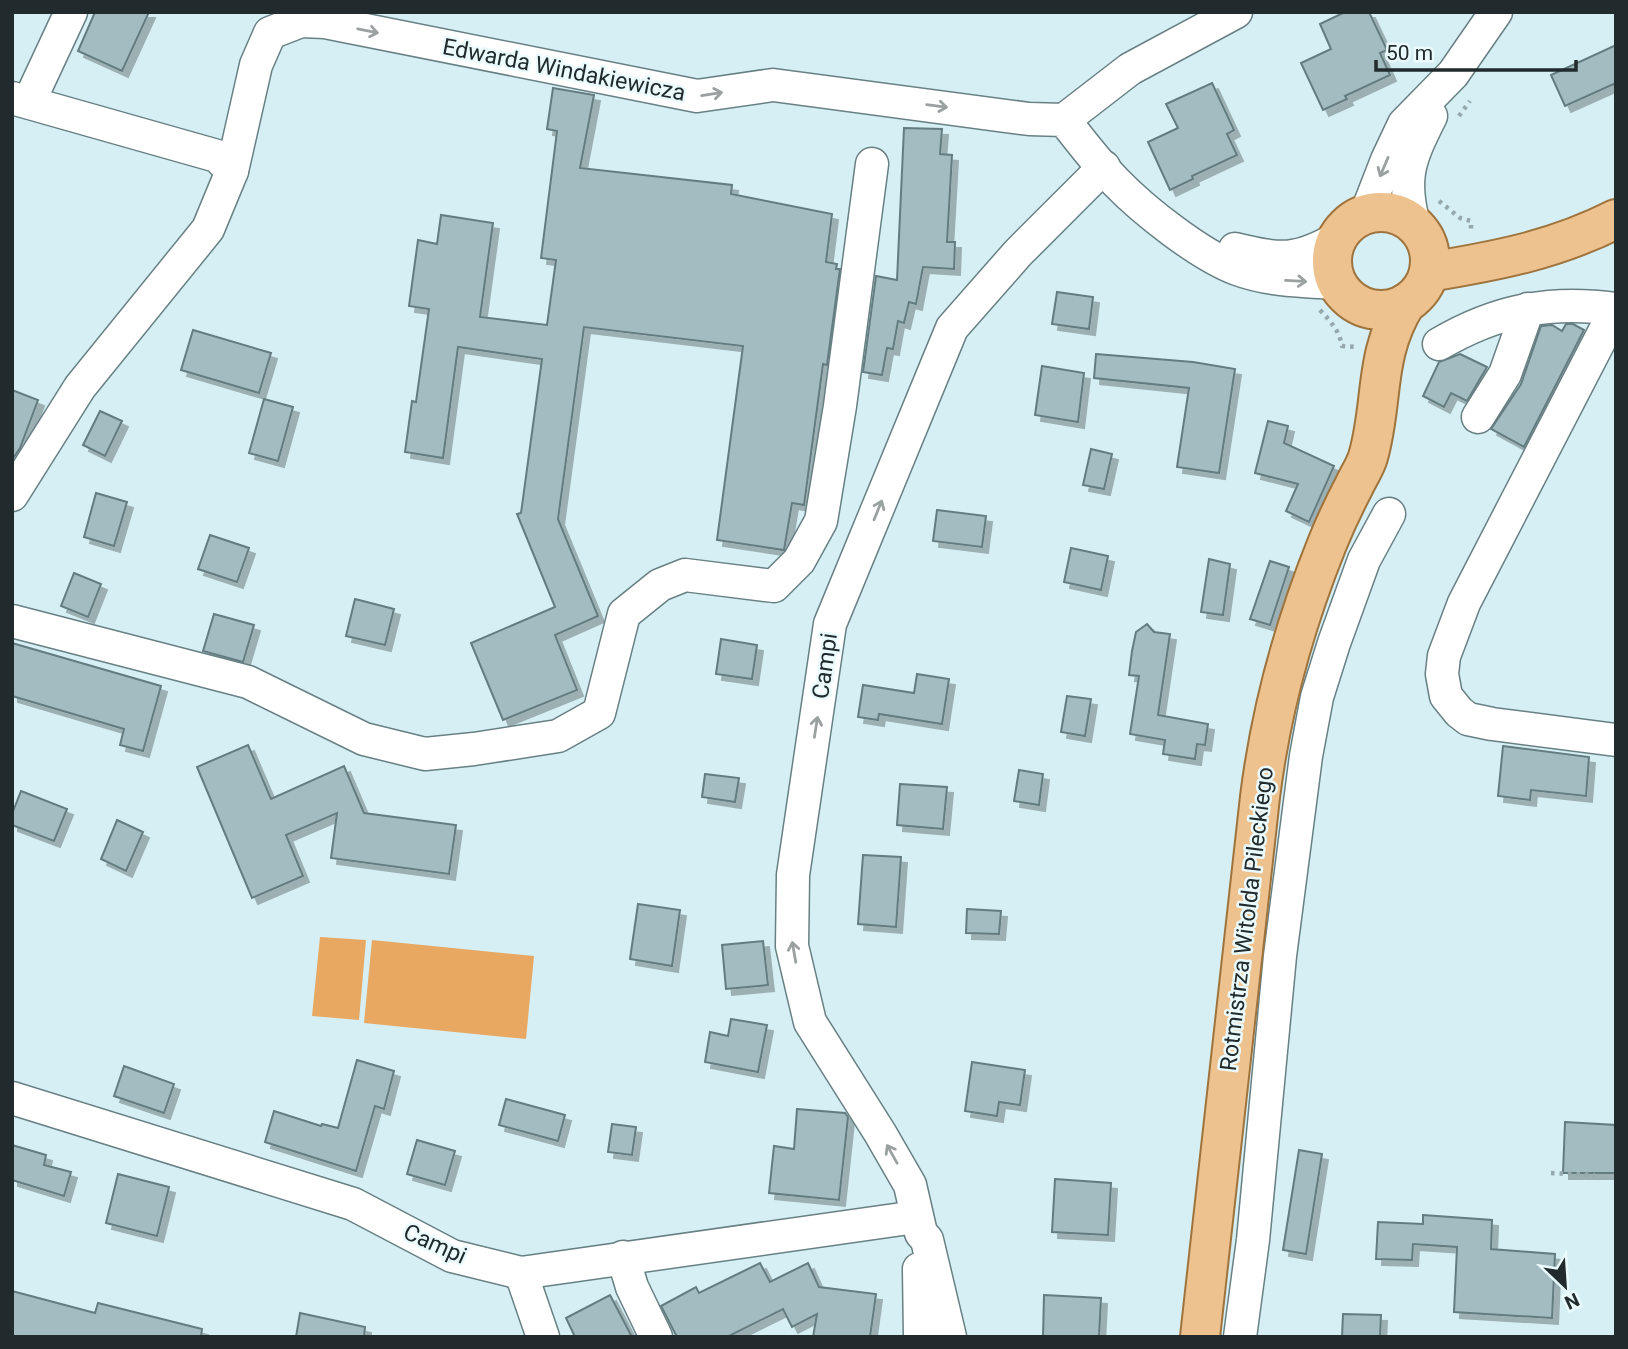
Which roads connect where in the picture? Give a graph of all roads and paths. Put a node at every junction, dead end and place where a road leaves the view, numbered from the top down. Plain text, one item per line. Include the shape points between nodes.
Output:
1 (71, 12) edge
2 (1236, 12) edge
3 (1496, 12) edge
4 (1453, 74) junction
5 (21, 100) edge
6 (1064, 120) junction
7 (872, 164) dead end
8 (1104, 167) junction
9 (232, 171) junction
10 (1616, 217) edge
11 (1424, 218) junction
12 (1471, 220) dead end
13 (1168, 226) junction
14 (1352, 226) junction
15 (1429, 272) junction
16 (1334, 295) junction
17 (1406, 303) junction
18 (1528, 309) junction
19 (1616, 309) edge
20 (1439, 344) dead end
21 (1342, 346) dead end
22 (1478, 417) dead end
23 (12, 495) edge
24 (1341, 511) junction
25 (1389, 514) dead end
26 (12, 621) edge
27 (1616, 740) edge
28 (12, 1098) edge
29 (1551, 1173) dead end
30 (1595, 1175) dead end
31 (918, 1225) junction
32 (623, 1257) junction
33 (1208, 1258) junction
34 (1255, 1264) junction
35 (521, 1273) junction
36 (543, 1337) edge
37 (656, 1337) edge
38 (920, 1337) edge
39 (950, 1337) edge
40 (1200, 1337) edge
41 (1240, 1337) edge

1 - 5 street
2 - 6 street via 1130,69
3 - 4 street
4 - 11 street via 1416,145 1407,175 1409,204
4 -> 14 street via 1404,124
5 - 9 street via 217,156
6 - 8 street
9 -> 6 street, Edwarda Windakiewicza via 256,65 270,33 301,20 697,96 773,85
7 - 26 street via 821,521 799,561 774,586 685,575 660,585 624,614 599,713 558,736 425,754 364,739 248,682
8 - 13 street via 1115,182
31 -> 8 street, Campi via 910,1185 810,1021 792,946 793,876 830,624 952,328
9 - 23 street, Edwarda Windakiewicza via 208,229 80,387
10 - 11 main road via 1471,239
10 - 15 main road via 1583,235 1503,260
11 - 12 path via 1441,204
11 - 14 main road via 1391,213
11 - 15 main road
13 - 14 street via 1212,243 1270,257 1291,257 1313,252
13 -> 16 street via 1204,253 1237,269
14 - 16 main road via 1333,253
15 - 17 main road via 1424,285
16 - 17 main road via 1382,310
16 - 21 path via 1333,323
16 - 24 main road, Rotmistrza Witolda Pileckiego via 1363,347
17 - 24 main road, Rotmistrza Witolda Pileckiego via 1384,349 1367,458
18 - 19 street via 1580,304
18 - 20 street via 1461,331
18 - 22 street via 1505,374
19 - 27 street via 1464,603 1442,674 1446,696 1468,719
24 - 33 main road, Rotmistrza Witolda Pileckiego via 1303,607 1270,729
25 - 34 street via 1364,560 1334,643 1317,697 1306,756 1280,956
28 - 35 street, Campi via 353,1204 452,1256
29 - 30 path
31 - 32 street, Campi
31 - 38 street
31 - 39 street, Campi via 927,1240
32 - 35 street, Campi
32 - 37 street
33 - 34 street
33 - 40 main road, Rotmistrza Witolda Pileckiego
34 - 41 street
35 - 36 street

